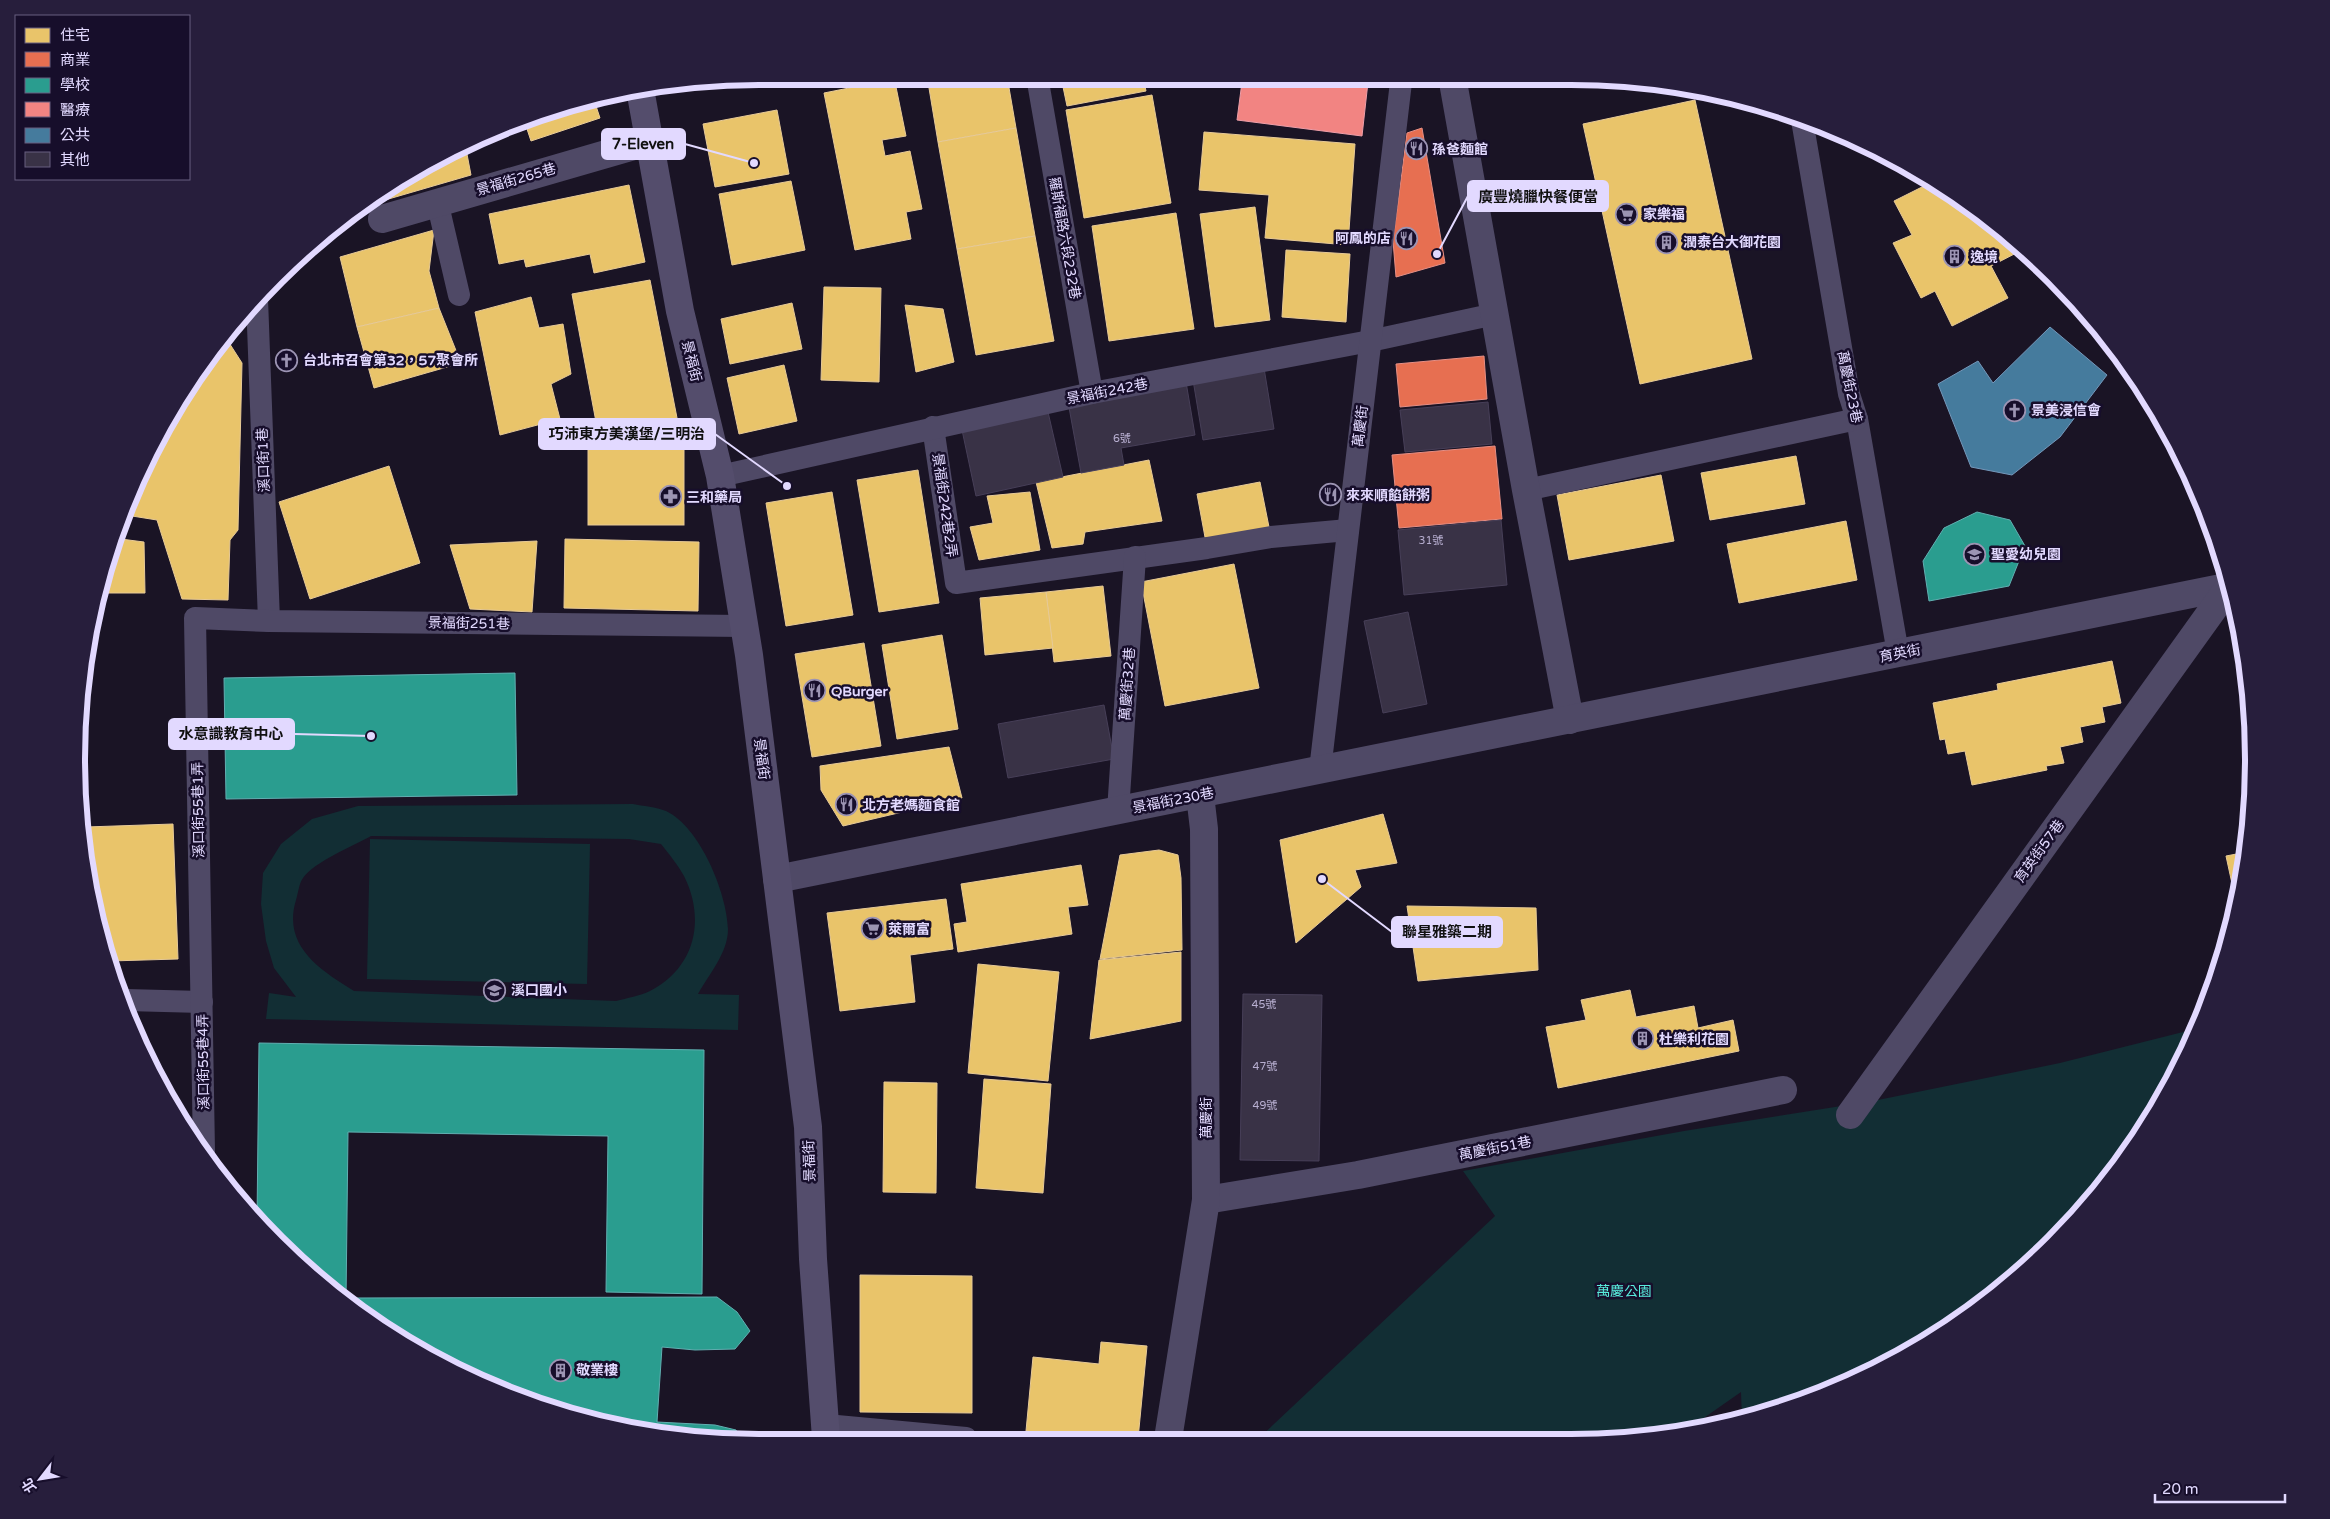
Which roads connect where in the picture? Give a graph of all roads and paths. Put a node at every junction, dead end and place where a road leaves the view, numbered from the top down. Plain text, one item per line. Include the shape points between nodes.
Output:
1 (1039, 85) edge
2 (1400, 85) edge
3 (1454, 85) edge
4 (641, 96) edge
5 (1803, 127) edge
6 (651, 141) junction
7 (437, 201) junction
8 (382, 219) dead end
9 (459, 295) dead end
10 (257, 309) edge
11 (1495, 314) junction
12 (1370, 341) junction
13 (1092, 393) junction
14 (1857, 420) junction
15 (933, 427) junction
16 (720, 476) junction
17 (1526, 490) junction
18 (1348, 530) junction
19 (1135, 557) junction
20 (2222, 587) edge
21 (2224, 593) edge
22 (195, 618) joint
23 (269, 621) junction
24 (744, 626) junction
25 (1898, 653) junction
26 (1570, 720) junction
27 (1320, 770) junction
28 (1200, 795) junction
29 (1118, 811) junction
30 (777, 879) junction
31 (130, 1000) edge
32 (202, 1002) junction
33 (1783, 1090) dead end
34 (1850, 1115) dead end
35 (204, 1141) edge
36 (1206, 1200) junction
37 (826, 1431) edge
38 (886, 1434) edge
39 (1169, 1434) edge

1 - 13 lane, 羅斯福路六段232巷
2 - 12 lane, 萬慶街
3 - 11 street
4 - 6 street, 景福街
5 - 14 lane, 萬慶街23巷 via 1849,394
6 - 7 street, 景福街265巷
6 - 16 street, 景福街 via 680,311
7 - 8 street, 景福街265巷
7 - 9 lane
10 - 23 lane, 溪口街1巷
11 - 12 lane, 景福街242巷
11 - 17 street
12 - 13 lane, 景福街242巷
12 - 18 lane, 萬慶街
13 - 15 lane, 景福街242巷
14 - 17 lane
14 - 25 lane, 萬慶街23巷
15 - 16 lane, 景福街242巷
15 - 19 lane, 景福街242巷2弄 via 956,583
16 - 24 street, 景福街
17 - 26 street
18 - 19 lane via 1271,537
18 - 27 lane, 萬慶街
19 - 29 lane, 萬慶街32巷
20 - 25 street, 育英街
21 - 34 street, 育英街57巷
22 - 23 lane, 景福街251巷
22 - 32 lane, 溪口街55巷1弄
23 - 24 lane, 景福街251巷
24 - 30 street, 景福街
25 - 26 street, 育英街
26 - 27 street, 景福街230巷
27 - 28 street, 景福街230巷
28 - 29 street, 景福街230巷
28 - 36 street, 萬慶街 via 1204,829
29 - 30 street, 景福街230巷
30 - 37 street, 景福街 via 808,1127 813,1259
31 - 32 lane
32 - 35 lane, 溪口街55巷4弄
33 - 36 street, 萬慶街51巷 via 1358,1175
36 - 39 street, 萬慶街
37 - 38 lane

